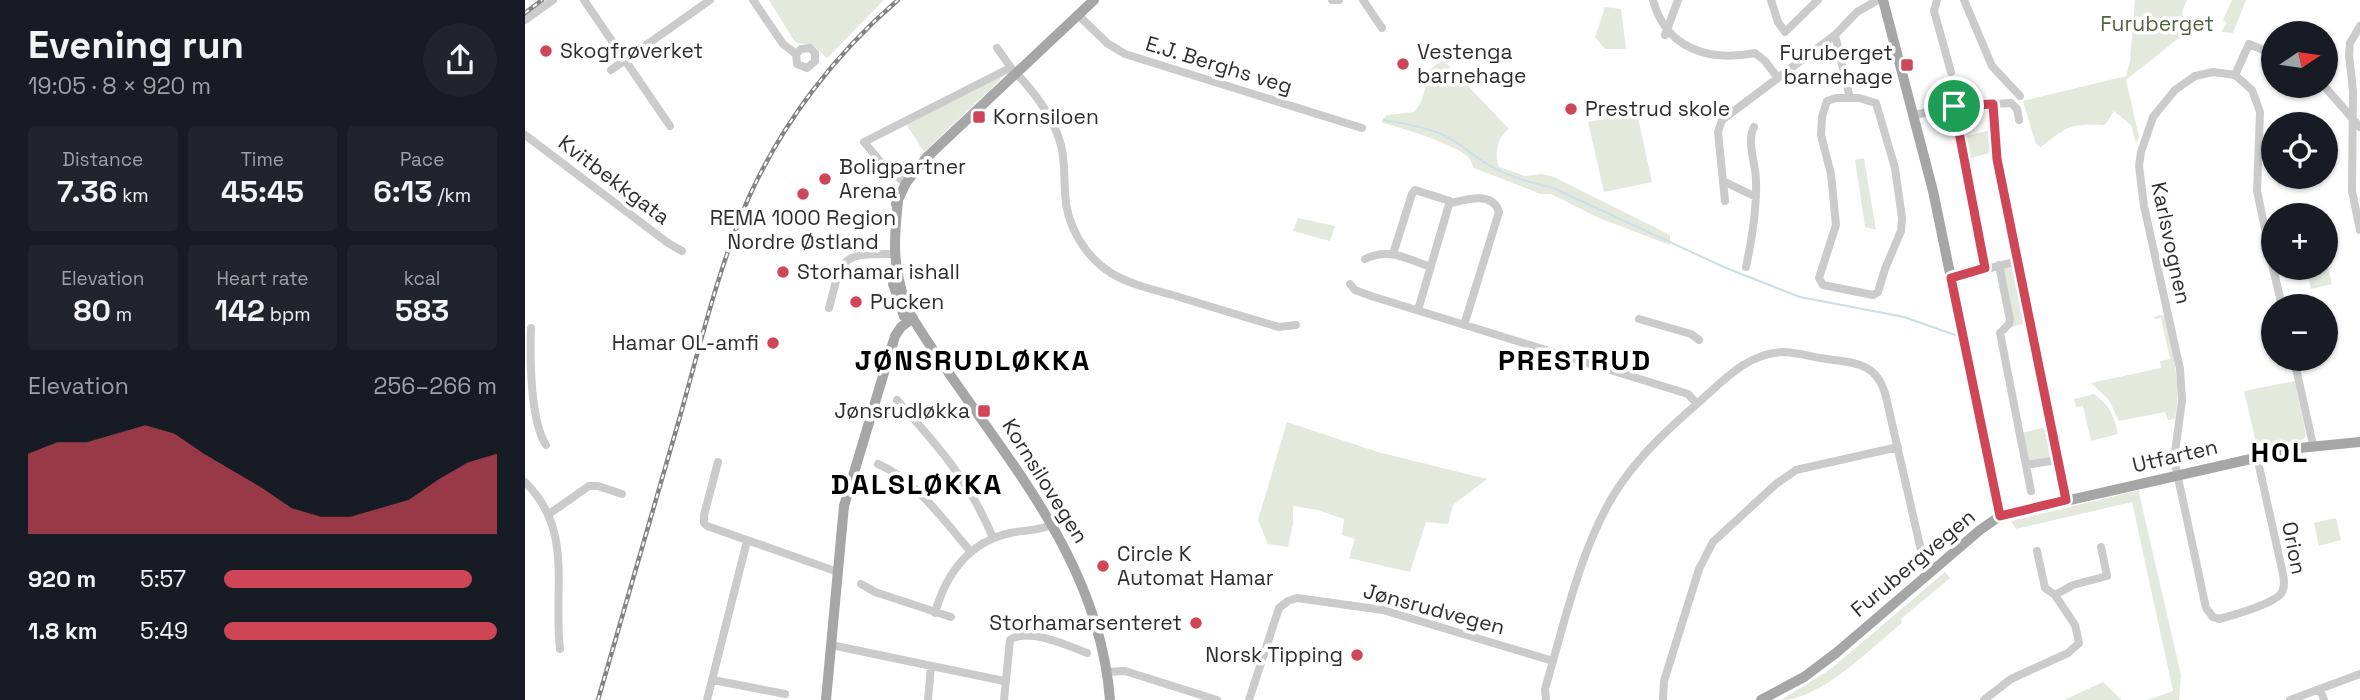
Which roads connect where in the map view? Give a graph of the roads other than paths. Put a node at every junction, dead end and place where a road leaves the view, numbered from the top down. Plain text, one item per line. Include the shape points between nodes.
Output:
1 (553, 0) edge
2 (584, 0) edge
3 (710, 0) edge
4 (753, 0) edge
5 (1094, 0) edge
6 (1332, 0) edge
7 (1339, 0) edge
8 (1363, 0) edge
9 (1653, 0) edge
10 (1678, 0) edge
11 (1771, 0) edge
12 (1818, 0) edge
13 (1878, 0) edge
14 (1883, 0) edge
15 (1937, 0) edge
16 (1964, 0) edge
17 (1863, 3) edge
18 (1079, 15) junction
19 (525, 20) edge
20 (2360, 26) edge
21 (1382, 28) dead end
22 (1666, 32) junction
23 (1835, 35) junction
24 (997, 48) dead end
25 (2261, 49) edge
26 (796, 54) dead end
27 (624, 60) junction
28 (611, 70) dead end
29 (1014, 71) junction
30 (1951, 72) dead end
31 (2235, 75) junction
32 (1778, 78) junction
33 (2019, 96) dead end
34 (1850, 98) junction
35 (2335, 98) edge
36 (1993, 104) junction
37 (1954, 106) junction
38 (1915, 115) junction
39 (2351, 115) junction
40 (2019, 120) dead end
41 (670, 126) dead end
42 (1754, 127) dead end
43 (2360, 127) edge
44 (1362, 128) dead end
45 (525, 135) edge
46 (1723, 181) junction
47 (906, 183) junction
48 (1756, 197) junction
49 (1725, 201) dead end
50 (1451, 203) junction
51 (2261, 210) edge
52 (2360, 230) edge
53 (682, 251) dead end
54 (890, 254) junction
55 (1393, 254) junction
56 (1365, 259) dead end
57 (2018, 261) junction
58 (1999, 265) junction
59 (1431, 267) junction
60 (1746, 267) dead end
61 (1985, 268) junction
62 (1951, 278) junction
63 (1350, 284) dead end
64 (829, 309) dead end
65 (1418, 310) junction
66 (910, 319) junction
67 (1639, 319) dead end
68 (1296, 325) dead end
69 (1464, 325) junction
70 (531, 328) dead end
71 (1699, 340) dead end
72 (2297, 371) edge
73 (897, 400) dead end
74 (1697, 404) junction
75 (2360, 442) edge
76 (546, 445) dead end
77 (2313, 445) junction
78 (1898, 447) junction
79 (2257, 457) junction
80 (2058, 460) junction
81 (718, 462) dead end
82 (878, 464) dead end
83 (2026, 465) junction
84 (2177, 475) junction
85 (525, 482) edge
86 (2031, 492) dead end
87 (622, 494) dead end
88 (2066, 500) junction
89 (549, 514) junction
90 (2000, 516) junction
91 (1053, 524) junction
92 (993, 538) junction
93 (747, 541) junction
94 (2101, 547) dead end
95 (2037, 551) dead end
96 (971, 552) junction
97 (1933, 571) junction
98 (838, 572) junction
99 (861, 584) dead end
100 (2055, 595) junction
101 (935, 612) junction
102 (951, 617) dead end
103 (831, 645) junction
104 (560, 649) dead end
105 (1087, 653) dead end
106 (1553, 661) junction
107 (931, 666) junction
108 (1106, 672) junction
109 (2360, 674) edge
110 (713, 680) junction
111 (1004, 681) junction
112 (2320, 689) junction
113 (785, 694) dead end
114 (707, 700) edge
115 (826, 700) edge
116 (928, 700) edge
117 (1003, 700) edge
118 (1109, 700) edge
119 (1217, 700) edge
120 (1249, 700) edge
121 (1546, 700) edge
122 (1663, 700) edge
123 (1761, 700) edge
124 (1984, 700) edge
125 (2290, 700) edge
126 (2324, 700) edge

1 - 19 street
2 - 27 street
3 - 27 street
4 - 26 street via 783,44
5 - 18 main road, Kornsilovegen
6 - 7 street
8 - 21 street
9 - 22 street
10 - 22 street
11 - 12 street via 1785,32
13 - 17 street
14 - 38 main road, Furubergvegen
15 - 30 street via 1934,11
16 - 33 street via 1992,66
17 - 23 street
18 - 29 main road, Kornsilovegen
18 - 44 street, E.J. Berghs veg via 1125,54
20 - 39 street via 2350,43
22 - 32 street via 1706,54 1738,57 1755,53
23 - 32 street
23 - 34 street
24 - 29 street
25 - 31 street via 2249,44
27 - 28 street
27 - 41 street
29 - 47 main road, Kornsilovegen
29 - 47 street via 1006,70 864,142 884,167
29 - 68 street via 1039,100 1057,132 1069,216 1077,237 1094,259 1134,284 1279,327
31 - 51 street via 2252,90 2259,107 2257,191
31 - 84 street, Karlsvognen via 2204,73 2175,90 2153,117 2141,152 2144,206 2181,369 2182,401 2174,447
32 - 46 street via 1722,120 1718,132
34 - 34 street via 1827,101 1822,117 1836,225 1819,278 1823,285 1873,295 1901,231 1900,194 1876,103
35 - 39 street
36 - 37 street
36 - 40 street via 2011,103
36 - 57 street via 1997,159
37 - 38 street
37 - 61 street
38 - 62 main road, Furubergvegen
39 - 43 street
39 - 52 street via 2352,191
42 - 48 street via 1750,136
45 - 53 street, Kvitbekkgata
46 - 48 street
46 - 49 street
47 - 54 main road, Kornsilovegen via 889,223
48 - 60 street
50 - 55 street via 1415,190
50 - 59 street
50 - 69 street via 1484,198 1495,203 1499,212
54 - 64 street via 854,256 844,262
54 - 66 main road, Kornsilovegen via 898,303
55 - 56 street
55 - 59 street
57 - 58 street
57 - 80 street
58 - 61 street
58 - 83 street via 2010,320 2000,333
59 - 65 street
61 - 62 street
62 - 90 main road, Furubergvegen
63 - 65 street via 1355,290
65 - 69 street
66 - 91 main road, Kornsilovegen
66 - 98 main road via 895,336 847,497
67 - 71 street
69 - 74 street via 1688,394
70 - 76 street via 538,431
72 - 77 street
73 - 92 street via 951,463 982,511
74 - 78 street via 1740,367 1762,355 1784,352 1842,362 1873,370 1878,376
74 - 106 street via 1643,455 1613,497 1588,547
75 - 77 main road, Utfarten
77 - 79 main road, Utfarten
78 - 97 street via 1923,557
78 - 122 street via 1796,470 1713,542 1699,569 1664,681
79 - 84 main road, Utfarten
79 - 84 street, Orion via 2284,587 2273,600 2226,617 2213,617 2206,608
80 - 83 street
80 - 88 street
81 - 93 street via 704,523
82 - 96 street via 910,485
83 - 86 street
84 - 88 main road, Utfarten
85 - 89 street
87 - 89 street via 589,486
88 - 90 main road, Utfarten
89 - 104 street via 558,550
90 - 97 main road, Furubergvegen
91 - 92 street
91 - 108 main road, Kornsilovegen via 1082,587
92 - 96 street
93 - 98 street
93 - 110 street
94 - 100 street via 2107,576
95 - 100 street via 2045,587
96 - 101 street via 949,576
97 - 123 main road, Furubergvegen via 1836,653
98 - 103 main road
99 - 101 street
100 - 124 street via 2075,625 2079,643 2068,653 2011,679
101 - 102 street
103 - 107 street
103 - 115 main road
105 - 111 street via 1040,638 1013,636
106 - 120 street, Jønsrudvegen via 1383,610 1297,598 1279,608
106 - 121 street
107 - 111 street
107 - 116 street
108 - 118 main road, Kornsilovegen
108 - 119 street via 1125,671
109 - 112 street
110 - 113 street
110 - 114 street
111 - 117 street
112 - 125 street
112 - 126 street

